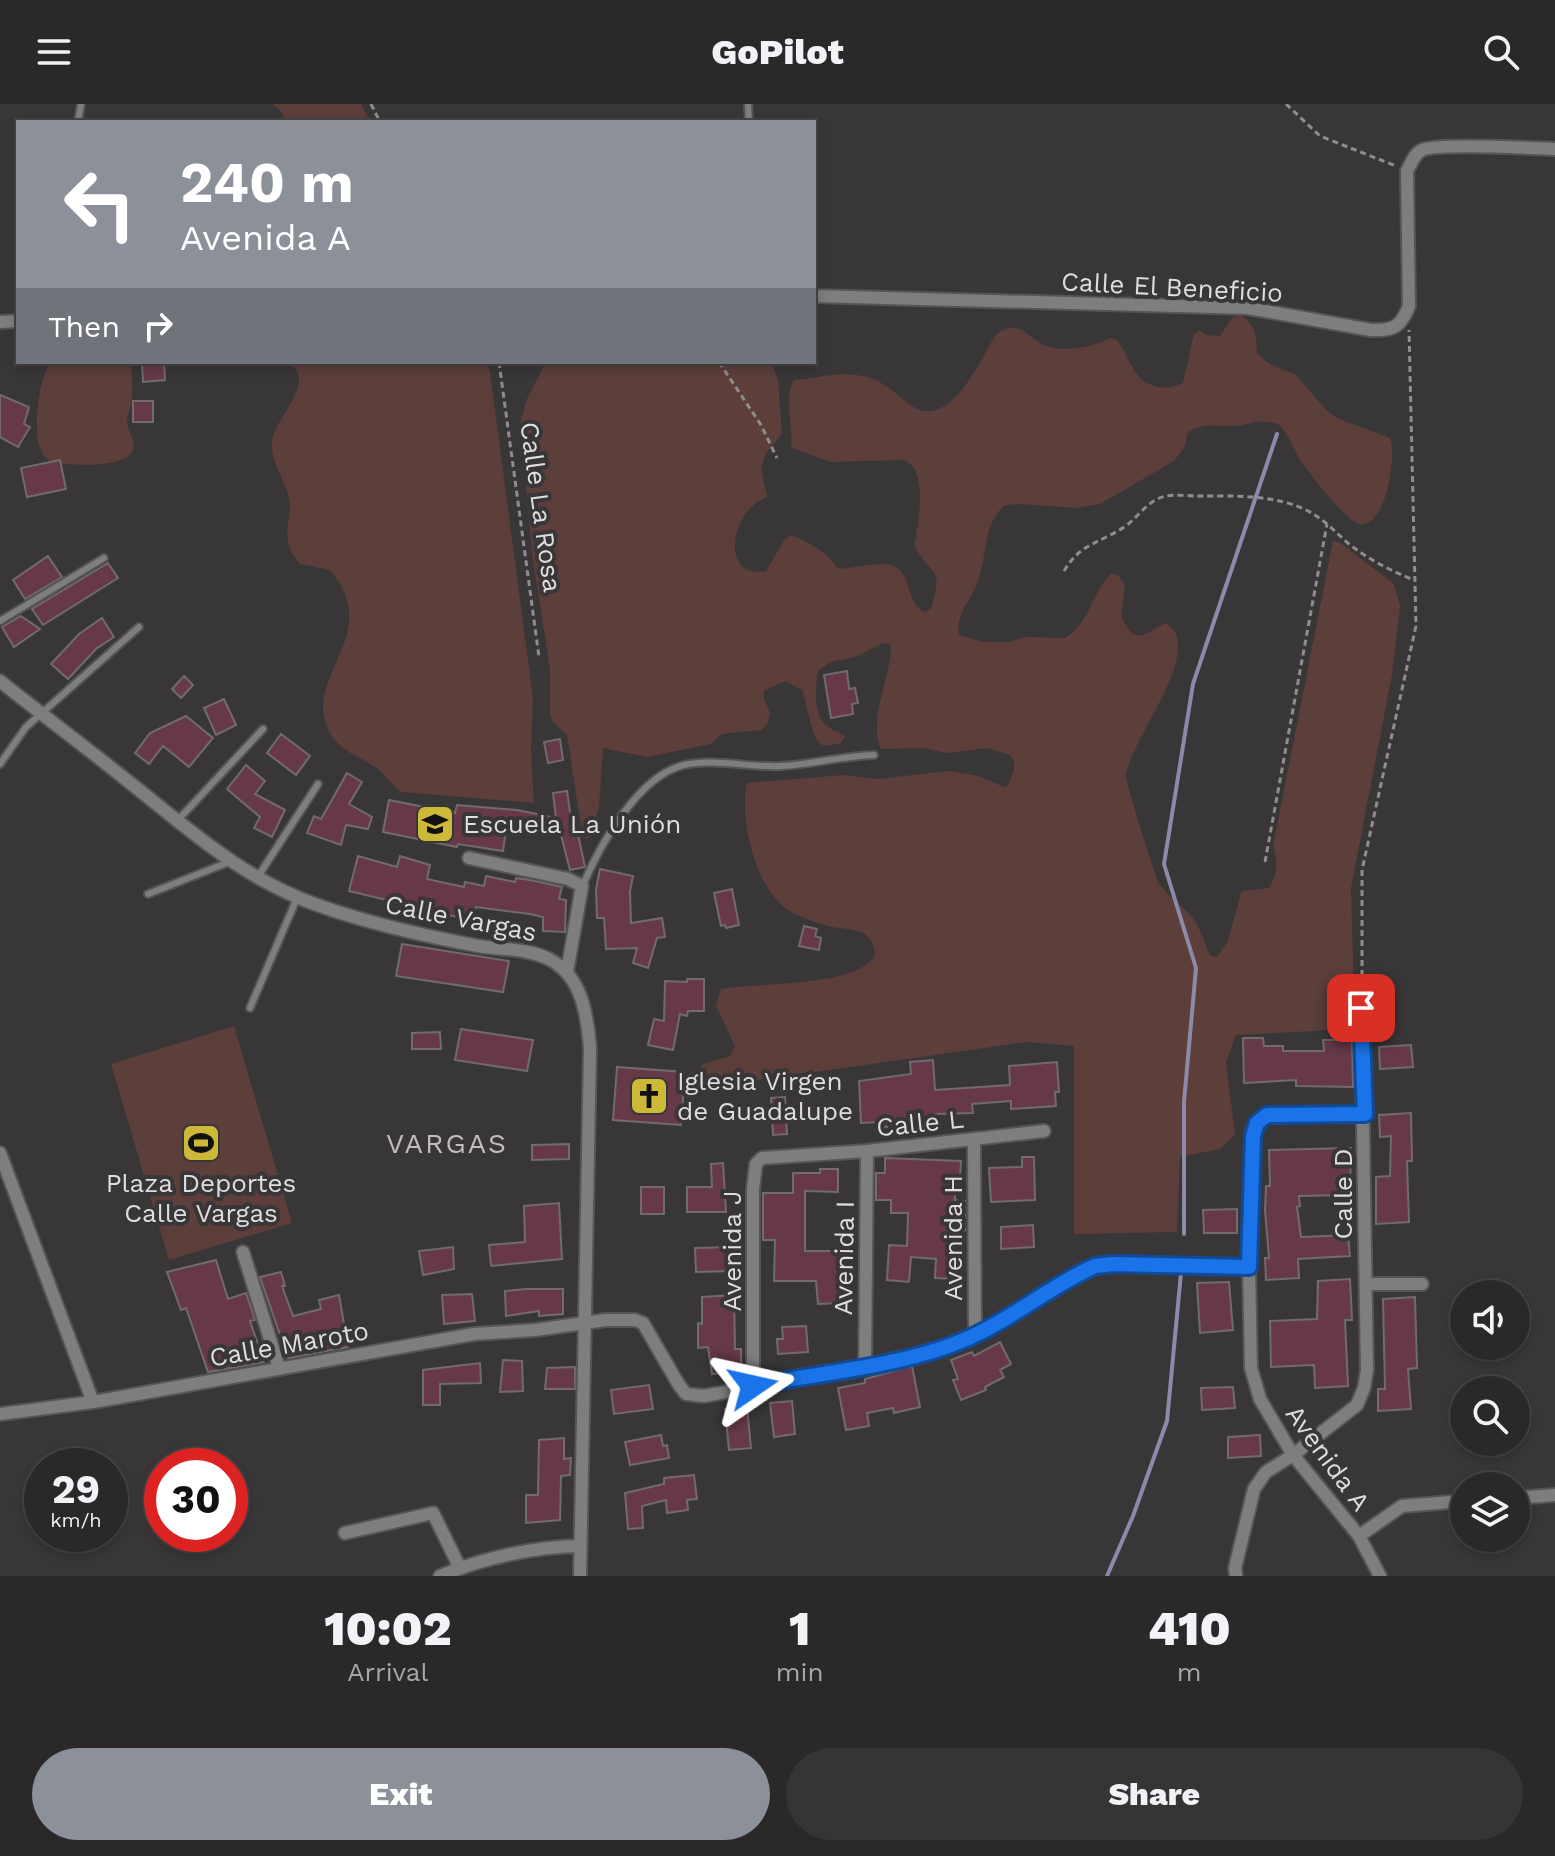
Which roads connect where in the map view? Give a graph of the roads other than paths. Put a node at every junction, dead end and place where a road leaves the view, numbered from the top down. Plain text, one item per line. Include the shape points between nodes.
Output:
1 (1555, 149) edge
2 (816, 296) edge
3 (104, 558) dead end
4 (0, 621) edge
5 (139, 627) dead end
6 (0, 681) edge
7 (41, 713) junction
8 (263, 729) dead end
9 (874, 755) dead end
10 (0, 764) edge
11 (318, 784) dead end
12 (178, 820) junction
13 (469, 858) dead end
14 (229, 862) junction
15 (256, 879) junction
16 (582, 886) junction
17 (148, 894) dead end
18 (297, 898) junction
19 (567, 972) junction
20 (250, 1008) dead end
21 (1361, 1008) road end
22 (1365, 1114) junction
23 (1044, 1131) dead end
24 (974, 1140) junction
25 (867, 1151) junction
26 (0, 1153) edge
27 (756, 1164) joint
28 (243, 1252) dead end
29 (1249, 1267) junction
30 (1366, 1284) junction
31 (1422, 1284) dead end
32 (586, 1324) junction
33 (975, 1335) junction
34 (865, 1366) junction
35 (279, 1368) junction
36 (753, 1386) junction
37 (93, 1402) junction
38 (0, 1414) edge
39 (1293, 1455) junction
40 (1555, 1495) edge
41 (1530, 1497) edge
42 (1450, 1502) edge
43 (345, 1533) dead end
44 (1359, 1536) junction
45 (579, 1546) junction
46 (460, 1568) junction
47 (440, 1576) edge
48 (580, 1576) edge
49 (1236, 1576) edge
50 (1380, 1576) edge

1 - 2 street, Calle El Beneficio via 1423,149 1414,158 1407,171 1409,306 1403,323 1391,331 1248,308
3 - 4 lane
5 - 7 lane
6 - 7 street, Calle Vargas
7 - 10 lane
7 - 12 street, Calle Vargas
8 - 12 lane
9 - 16 lane via 783,766 702,763 665,773 628,808
11 - 15 lane
12 - 14 street, Calle Vargas
13 - 16 street
14 - 15 street, Calle Vargas
14 - 17 lane
15 - 18 street, Calle Vargas
16 - 19 street
18 - 19 street, Calle Vargas via 390,927 530,951
18 - 20 lane
19 - 32 street via 582,999 590,1048
21 - 22 street, Calle D
22 - 29 street, Avenida A via 1267,1115 1257,1123
22 - 30 street, Calle D
23 - 24 street, Calle L
24 - 25 street, Calle L
24 - 33 street, Avenida H
25 - 27 street, Calle L via 771,1156
25 - 34 street, Avenida I
26 - 37 street
27 - 36 street, Avenida J
28 - 35 street
29 - 33 street via 1095,1266
29 - 39 street, Avenida A via 1251,1368 1260,1399
30 - 31 street
30 - 39 street, Calle D via 1367,1370 1357,1405
32 - 35 street, Calle Maroto via 474,1334
32 - 36 street, Calle Maroto via 620,1319 643,1323 686,1394 704,1396
32 - 45 street
33 - 34 street
34 - 36 street
35 - 37 street, Calle Maroto
37 - 38 street, Calle Maroto
39 - 44 street, Avenida A
39 - 49 street, Calle D via 1266,1472 1254,1489
40 - 41 street
42 - 44 street via 1402,1506
43 - 46 street via 433,1513
44 - 50 street, Avenida A
45 - 46 street via 549,1546
45 - 48 street
46 - 47 street

